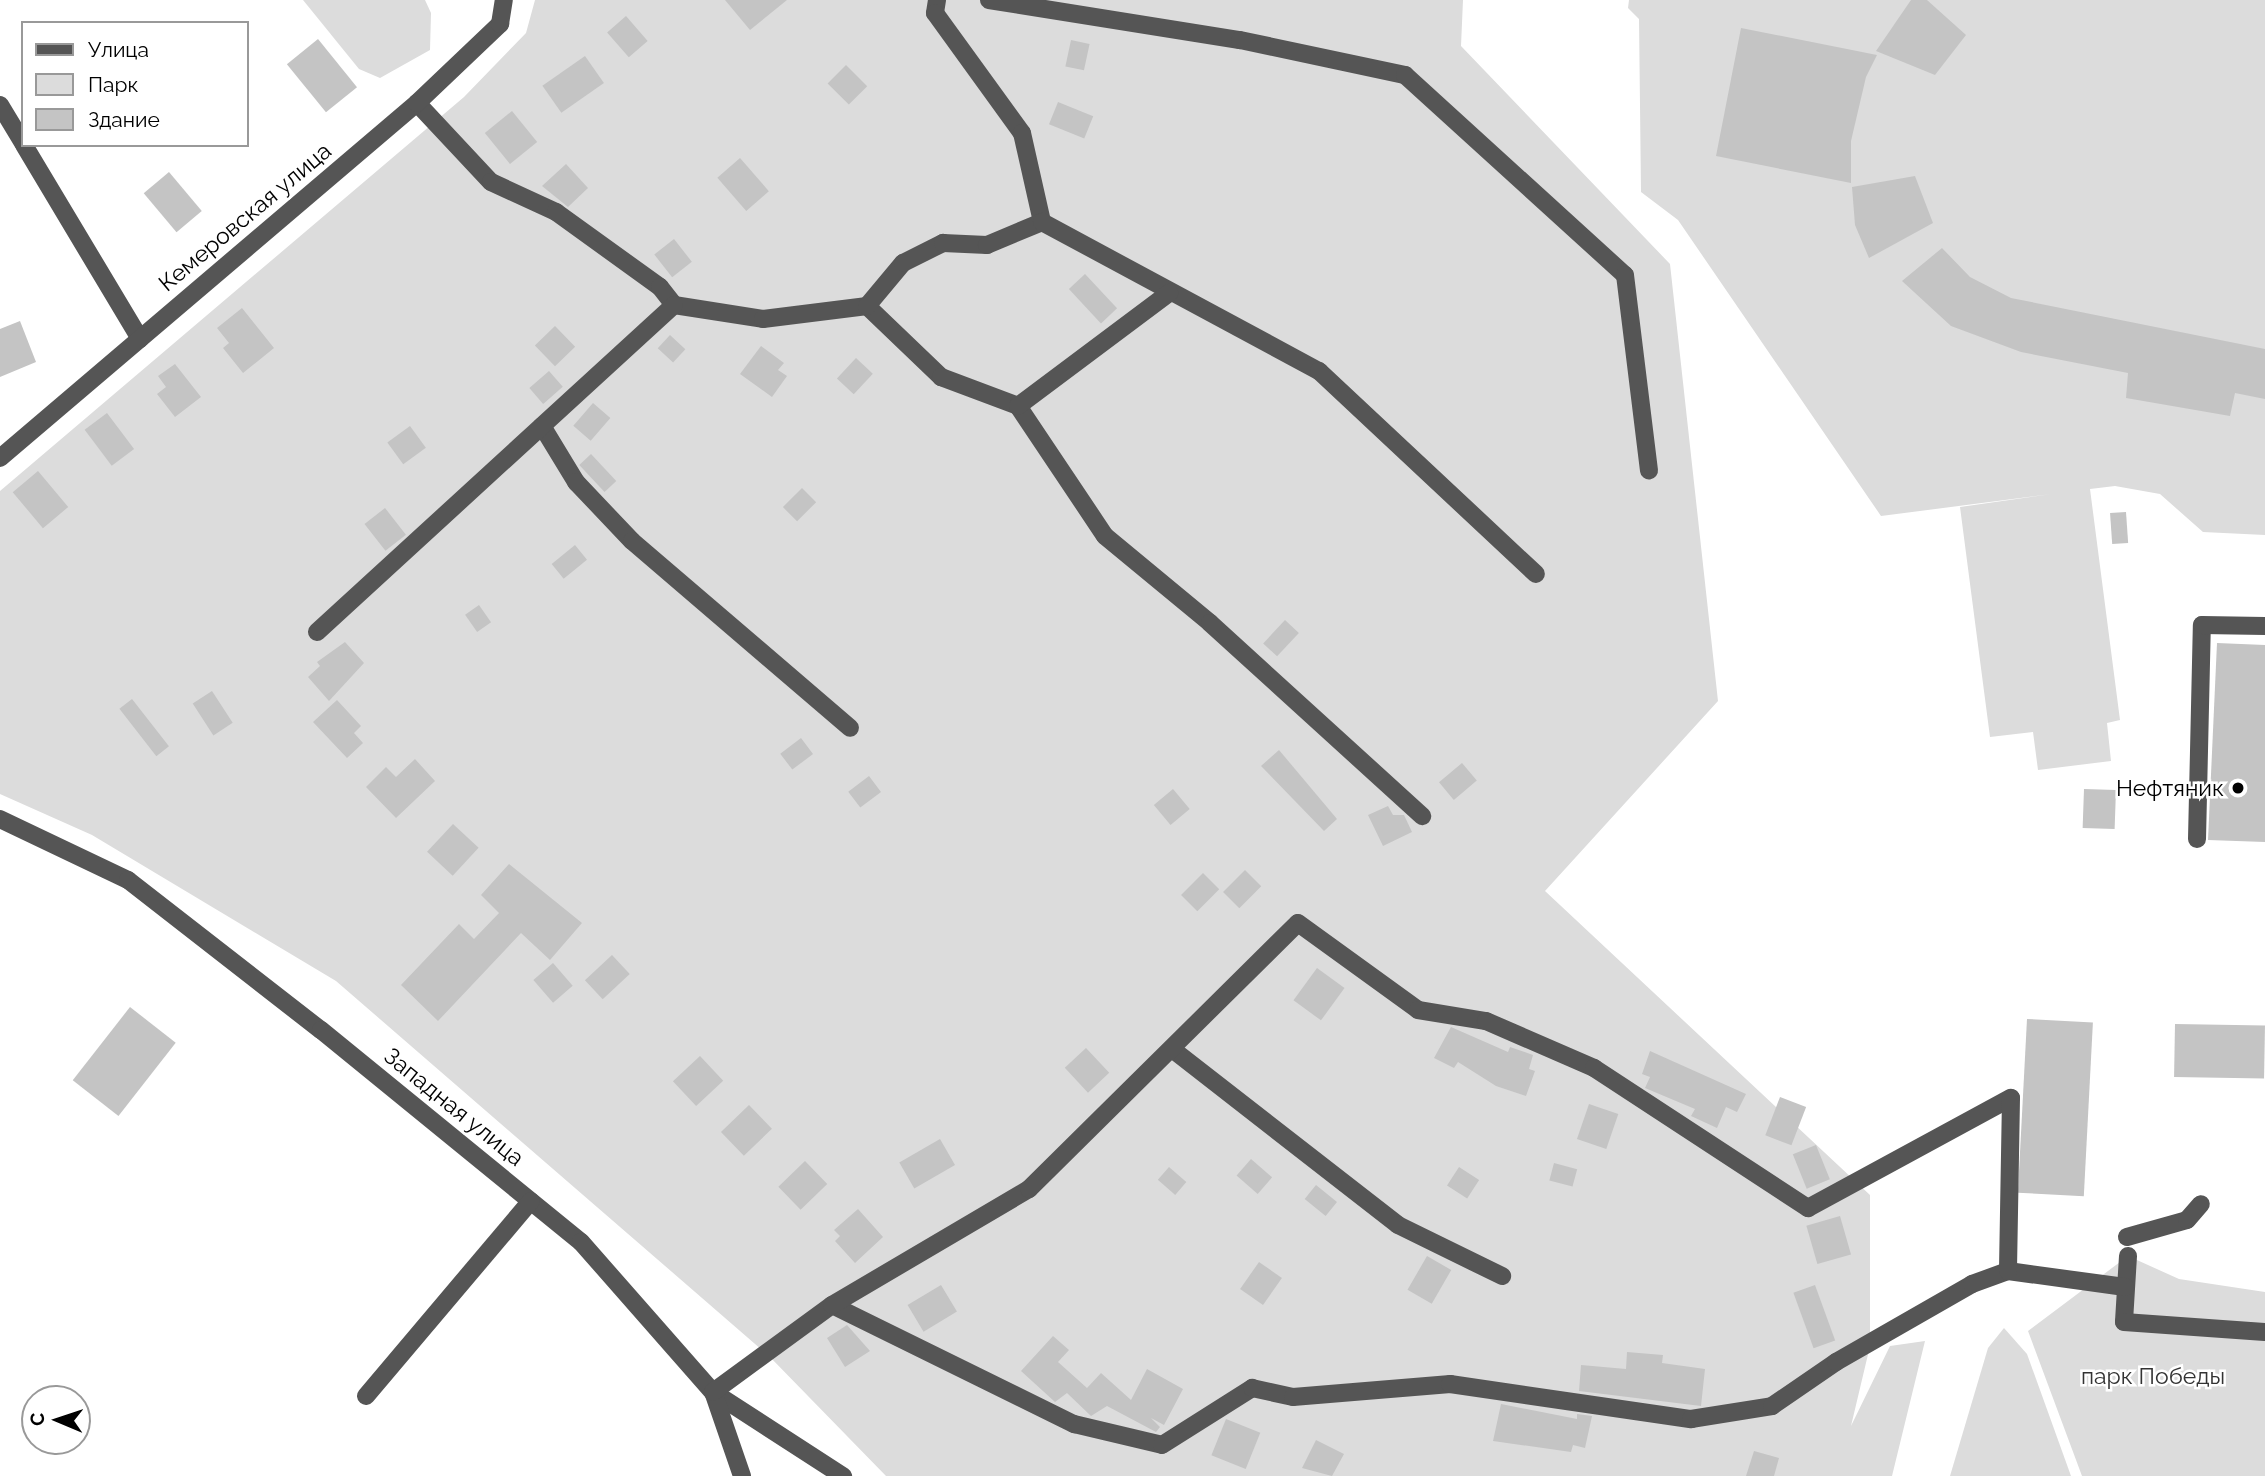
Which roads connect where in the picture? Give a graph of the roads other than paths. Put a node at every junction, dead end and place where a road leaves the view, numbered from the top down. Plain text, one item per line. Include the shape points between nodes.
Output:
1 (504, 0) edge
2 (937, 0) edge
3 (989, 0) edge
4 (417, 103) junction
5 (0, 105) edge
6 (21, 141) edge
7 (25, 147) edge
8 (1042, 222) junction
9 (1169, 293) junction
10 (674, 305) junction
11 (867, 306) junction
12 (140, 339) junction
13 (1018, 406) junction
14 (542, 426) junction
15 (0, 458) edge
16 (1649, 471) dead end
17 (1536, 575) dead end
18 (2265, 626) edge
19 (317, 632) dead end
20 (850, 728) dead end
21 (1422, 816) dead end
22 (0, 819) edge
23 (2197, 839) dead end
24 (1172, 1049) junction
25 (531, 1201) junction
26 (2201, 1204) dead end
27 (2127, 1237) dead end
28 (2128, 1256) dead end
29 (2008, 1271) junction
30 (1502, 1276) dead end
31 (2125, 1287) junction
32 (832, 1305) junction
33 (2265, 1332) edge
34 (713, 1392) junction
35 (366, 1396) dead end
36 (742, 1476) edge
37 (843, 1476) edge

1 - 4 street, Кемеровская улица via 500,24
2 - 8 street via 935,13 1022,133
3 - 16 street via 1241,40 1405,75 1625,275
4 - 10 street via 491,182 556,212 660,287
4 - 12 street, Кемеровская улица
5 - 6 street
7 - 12 street
8 - 9 street
8 - 11 street via 987,245 943,243 902,264
9 - 13 street
9 - 17 street via 1319,371
10 - 11 street via 763,319
10 - 14 street
11 - 13 street via 942,377
12 - 15 street, Кемеровская улица
13 - 21 street via 1105,536 1210,623
14 - 19 street
14 - 20 street via 576,482 632,541
18 - 23 street via 2202,625
22 - 25 street, Западная улица via 128,880
24 - 29 street via 1298,923 1418,1010 1486,1021 1594,1068 1808,1208 2011,1098
24 - 30 street via 1398,1225
24 - 32 street via 1029,1189
25 - 34 street, Западная улица via 582,1242
25 - 35 street
26 - 27 street via 2187,1220
28 - 31 street
29 - 31 street
29 - 32 street via 1972,1284 1836,1362 1772,1406 1691,1419 1450,1384 1293,1396 1252,1388 1162,1445 1074,1424
31 - 33 street via 2123,1322
32 - 34 street
34 - 36 street
34 - 37 street, Западная улица

